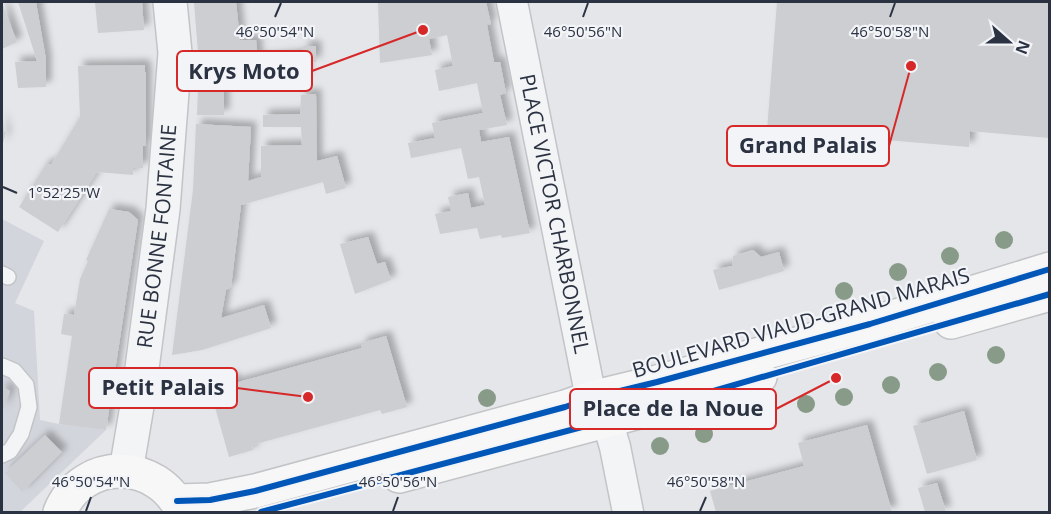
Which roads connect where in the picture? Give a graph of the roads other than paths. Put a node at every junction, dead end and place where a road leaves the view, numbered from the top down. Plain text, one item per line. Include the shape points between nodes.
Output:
1 (170, 2) edge
2 (512, 2) edge
3 (1050, 268) edge
4 (1050, 294) edge
5 (2, 366) edge
6 (599, 409) junction
7 (2, 455) edge
8 (126, 471) junction
9 (179, 507) edge
10 (60, 513) edge
11 (261, 513) edge
12 (628, 513) edge

1 - 8 street, RUE BONNE FONTAINE via 175,53 163,209
2 - 6 street, PLACE VICTOR CHARBONNEL
3 - 6 main road, BOULEVARD VIAUD-GRAND MARAIS via 870,324 680,376
4 - 6 main road, BOULEVARD VIAUD-GRAND MARAIS via 687,398
5 - 7 lane via 14,371 26,385 29,407 21,434 10,451
6 - 9 main road, BOULEVARD VIAUD-GRAND MARAIS via 554,410
6 - 11 main road, BOULEVARD VIAUD-GRAND MARAIS
6 - 12 street, PLACE VICTOR CHARBONNEL via 615,447
8 - 9 main road via 163,486
8 - 10 main road via 91,478 76,489

